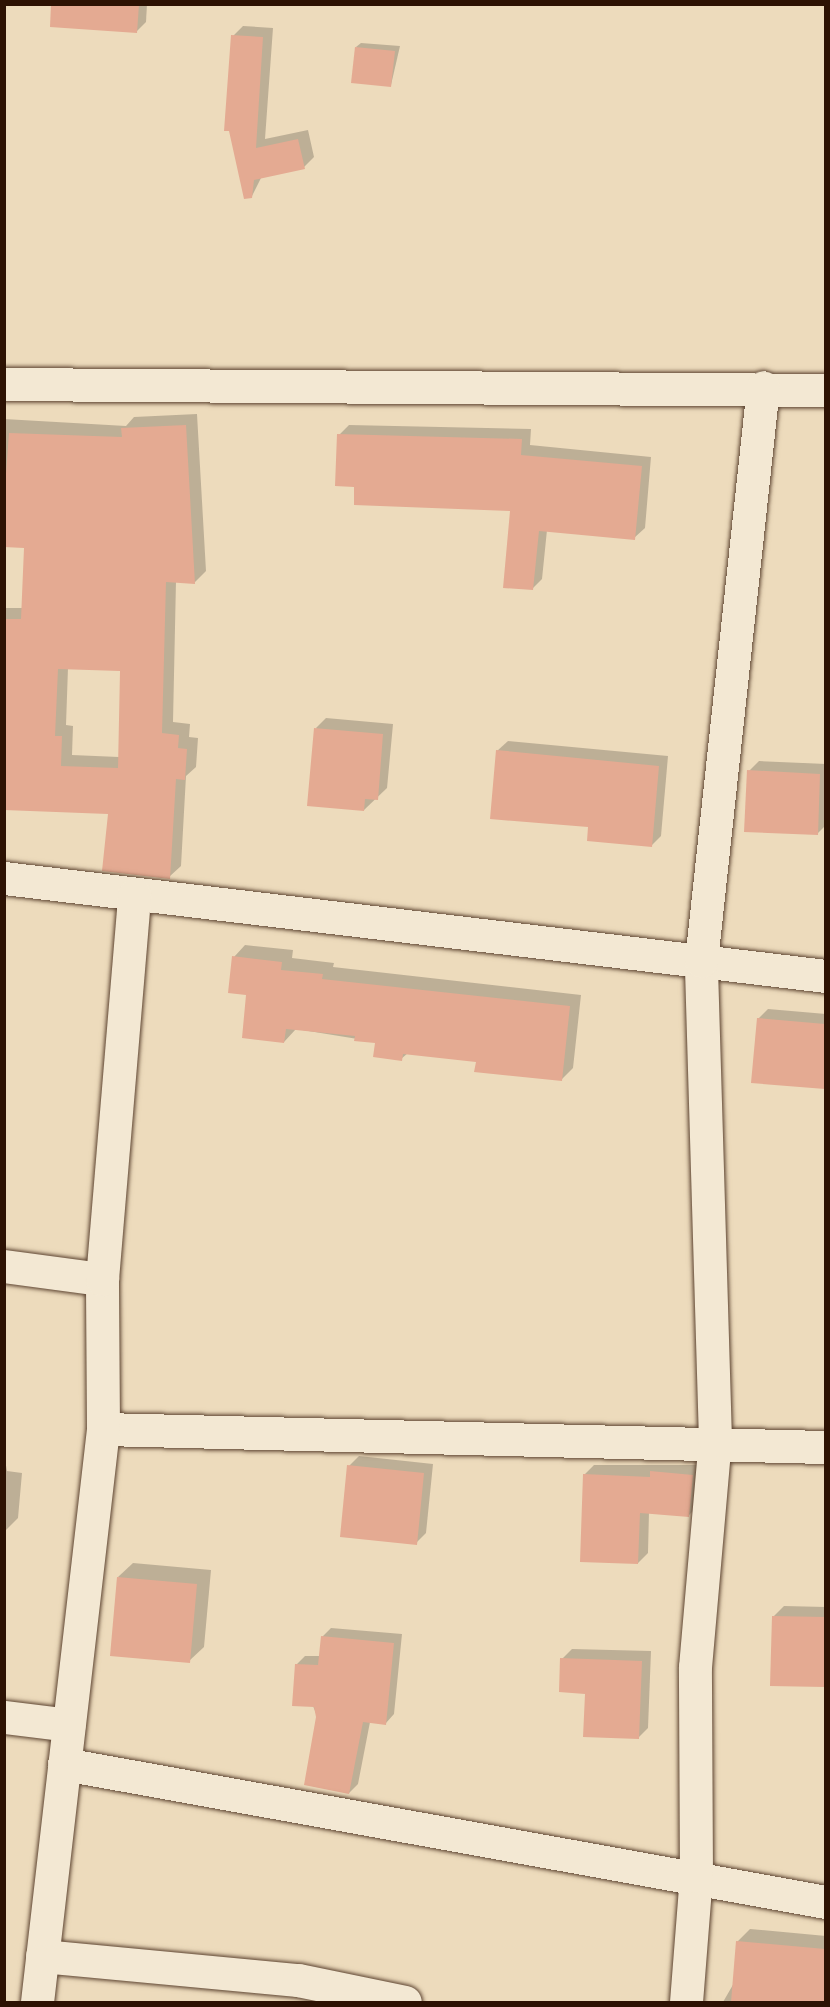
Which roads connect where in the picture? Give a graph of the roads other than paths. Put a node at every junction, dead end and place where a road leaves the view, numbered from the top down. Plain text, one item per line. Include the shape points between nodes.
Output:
1 (4, 384) edge
2 (764, 387) junction
3 (825, 390) edge
4 (4, 878) edge
5 (134, 894) junction
6 (701, 962) junction
7 (825, 976) edge
8 (4, 1266) edge
9 (102, 1279) junction
10 (103, 1429) junction
11 (715, 1440) junction
12 (825, 1447) edge
13 (4, 1717) edge
14 (69, 1725) junction
15 (64, 1764) junction
16 (696, 1876) junction
17 (825, 1902) edge
18 (42, 1956) junction
19 (37, 2002) edge
20 (405, 2002) edge
21 (686, 2002) edge

1 - 2 street
2 - 3 street
2 - 6 street
4 - 5 street
5 - 6 street
5 - 9 street
6 - 7 street
6 - 11 street
8 - 9 street
9 - 10 street
10 - 11 street
10 - 14 street
11 - 12 street
11 - 16 street via 695,1667
13 - 14 street
14 - 15 street
15 - 16 street
15 - 18 street
16 - 17 street
16 - 21 street
18 - 19 street
18 - 20 street via 298,1980

